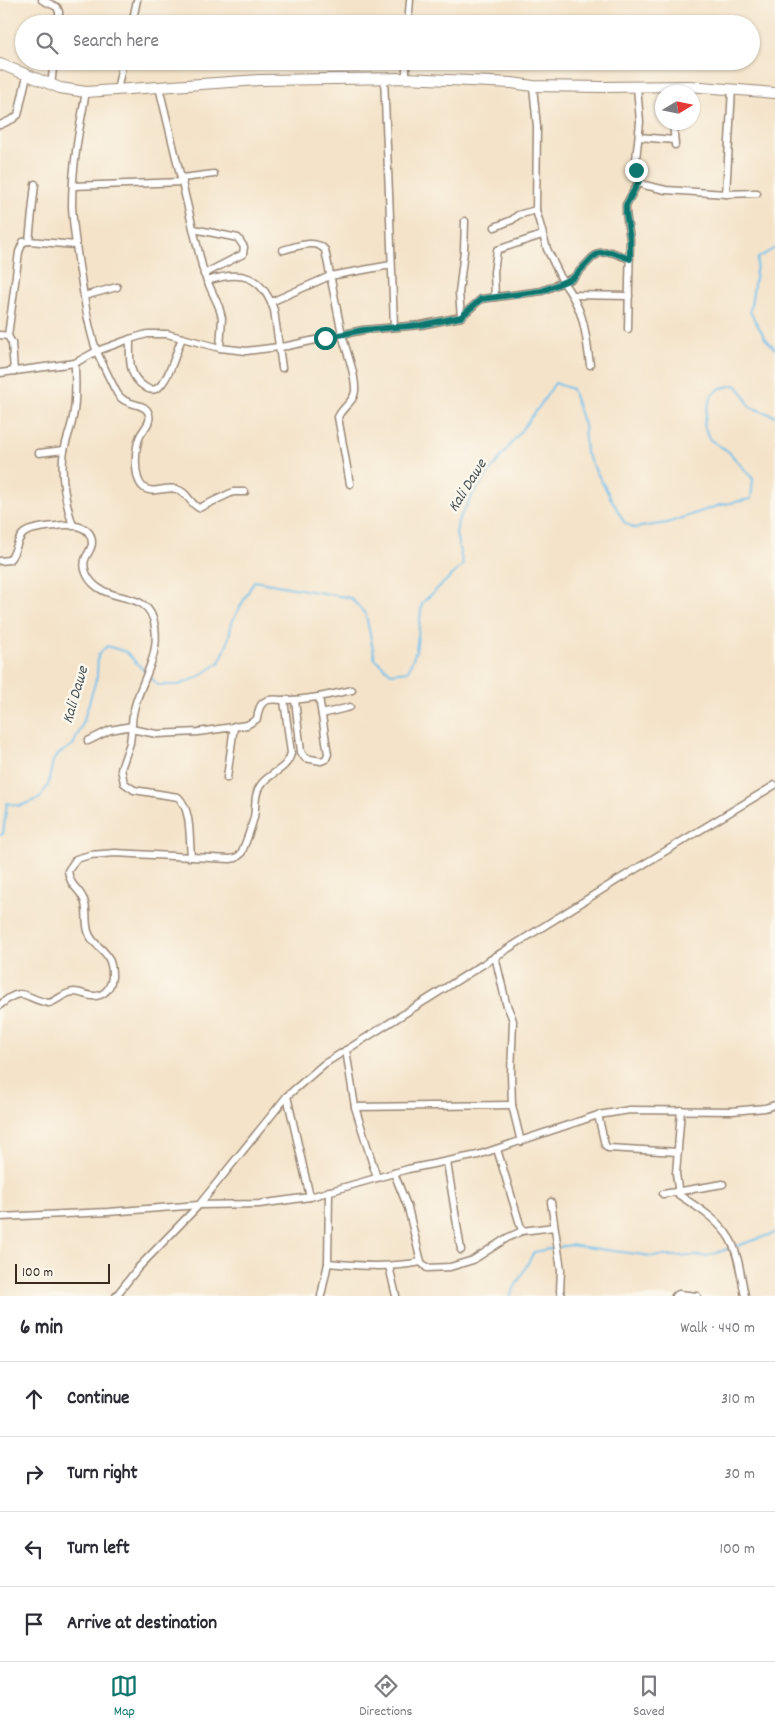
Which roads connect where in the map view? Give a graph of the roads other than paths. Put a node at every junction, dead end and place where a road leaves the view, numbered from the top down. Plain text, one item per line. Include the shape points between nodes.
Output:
1 (42, 0) edge
2 (137, 0) edge
3 (410, 0) edge
4 (60, 15) edge
5 (134, 15) edge
6 (409, 15) edge
7 (0, 64) edge
8 (53, 70) edge
9 (121, 70) edge
10 (406, 70) edge
11 (27, 75) junction
12 (384, 78) junction
13 (406, 78) junction
14 (51, 85) junction
15 (533, 86) junction
16 (159, 87) junction
17 (637, 87) junction
18 (655, 89) edge
19 (732, 89) junction
20 (700, 90) edge
21 (117, 91) junction
22 (86, 92) junction
23 (775, 93) edge
24 (0, 125) edge
25 (673, 130) edge
26 (639, 137) junction
27 (214, 174) dead end
28 (182, 180) junction
29 (639, 181) junction
30 (35, 184) dead end
31 (74, 186) junction
32 (758, 192) dead end
33 (726, 194) junction
34 (536, 210) junction
35 (465, 221) dead end
36 (495, 227) dead end
37 (194, 229) junction
38 (542, 234) junction
39 (29, 240) junction
40 (76, 245) junction
41 (282, 250) dead end
42 (630, 259) junction
43 (391, 265) junction
44 (204, 274) junction
45 (330, 276) junction
46 (207, 281) junction
47 (563, 282) junction
48 (117, 287) dead end
49 (572, 295) junction
50 (84, 296) junction
51 (629, 296) junction
52 (495, 297) junction
53 (271, 302) junction
54 (461, 317) junction
55 (394, 326) junction
56 (628, 329) dead end
57 (342, 334) junction
58 (0, 335) edge
59 (8, 336) junction
60 (130, 338) junction
61 (182, 338) junction
62 (280, 347) junction
63 (220, 348) junction
64 (97, 351) junction
65 (74, 363) junction
66 (590, 365) dead end
67 (282, 368) dead end
68 (14, 371) junction
69 (0, 373) edge
70 (64, 450) junction
71 (39, 453) dead end
72 (350, 484) dead end
73 (245, 492) dead end
74 (73, 526) junction
75 (0, 560) edge
76 (352, 690) dead end
77 (320, 697) junction
78 (284, 700) junction
79 (295, 700) junction
80 (350, 707) dead end
81 (322, 714) junction
82 (234, 726) junction
83 (131, 728) junction
84 (88, 741) dead end
85 (227, 778) dead end
86 (775, 785) edge
87 (191, 856) junction
88 (495, 956) junction
89 (0, 1005) edge
90 (346, 1050) junction
91 (288, 1096) junction
92 (775, 1105) edge
93 (512, 1106) junction
94 (355, 1107) junction
95 (681, 1110) junction
96 (598, 1115) junction
97 (521, 1142) junction
98 (497, 1149) junction
99 (678, 1152) junction
100 (446, 1162) junction
101 (394, 1173) junction
102 (377, 1178) junction
103 (723, 1184) dead end
104 (329, 1191) junction
105 (679, 1191) junction
106 (662, 1194) dead end
107 (310, 1196) junction
108 (551, 1202) dead end
109 (199, 1205) junction
110 (0, 1217) edge
111 (554, 1227) junction
112 (522, 1232) junction
113 (461, 1250) dead end
114 (421, 1262) junction
115 (328, 1263) junction
116 (389, 1266) junction
117 (116, 1296) edge
118 (321, 1296) edge
119 (396, 1296) edge
120 (562, 1296) edge
121 (675, 1296) edge
122 (697, 1296) edge
123 (746, 1296) edge

1 - 4 street via 58,7
2 - 5 street
3 - 6 street
7 - 11 main road
8 - 14 street
9 - 21 street
10 - 13 street
11 - 14 main road
11 - 24 street via 18,114
12 - 13 main road
12 - 16 main road via 259,80
12 - 43 street
13 - 15 main road
14 - 22 main road
15 - 17 main road
15 - 34 street via 537,127
16 - 21 main road
16 - 28 street
17 - 18 main road
17 - 26 street
19 - 20 main road
19 - 23 main road
19 - 33 street
21 - 22 main road
22 - 31 street
25 - 26 street via 674,142
26 - 29 street via 636,170
27 - 28 street
28 - 31 street
28 - 37 street
29 - 33 street via 666,190
29 - 42 street via 626,205
30 - 39 street
31 - 40 street via 72,204
32 - 33 street
34 - 36 street via 518,214
34 - 38 street
35 - 54 street via 459,292
37 - 44 street
37 - 44 street via 238,238 244,246 243,254
38 - 47 street
38 - 52 street via 497,250
39 - 40 street
39 - 59 street via 23,242 19,252
40 - 50 street
41 - 45 street via 312,244 322,246
42 - 47 street via 611,252 599,253 573,278
42 - 51 street
43 - 45 street
43 - 55 street
44 - 46 street
45 - 53 street
45 - 57 street
46 - 53 street via 230,275 249,277
46 - 63 street via 220,307
47 - 49 street
47 - 52 street via 542,291
48 - 50 street
49 - 51 street
49 - 66 street via 582,314
50 - 64 street
51 - 56 street
52 - 54 street via 481,299
53 - 62 street
54 - 55 street via 421,325
55 - 57 street
57 - 62 street
57 - 72 street via 355,389 350,402 338,416
58 - 59 street
59 - 68 street via 12,343
60 - 61 street via 167,334
60 - 61 street via 132,375 149,390 159,386 167,374
60 - 64 street
61 - 63 street
62 - 63 street via 246,351
62 - 67 street
64 - 65 street
64 - 73 street via 118,395 148,412 150,420 141,435 136,460 142,486 151,491 177,489 186,493 199,508 233,492
65 - 68 street
65 - 70 street via 73,416
68 - 69 street
70 - 71 street
70 - 74 street via 64,489
74 - 75 street via 25,532 18,540 14,556
74 - 83 street via 89,533 92,542 84,567 95,586 105,592 135,599 153,617 156,639 150,668 133,708
76 - 77 street
77 - 79 street
77 - 81 street
78 - 79 street
78 - 82 street via 263,702 253,723
78 - 87 street via 291,753 286,765 258,788 254,816 241,854 230,859
79 - 81 street via 301,752 312,761 321,762 328,754
80 - 81 street
82 - 83 street via 157,734
82 - 85 street
83 - 84 street via 110,730
83 - 87 street via 122,769 124,782 134,790 181,800 187,815
86 - 88 street
87 - 89 street via 115,853 76,859 68,871 70,880 83,898 88,932 111,964 111,983 107,991 92,997 69,993 50,1003 20,993
88 - 90 street
88 - 93 street via 513,1022
90 - 91 street via 324,1064
90 - 94 street
91 - 107 street
91 - 109 street
92 - 95 street via 732,1111
93 - 94 street
93 - 97 street
94 - 102 street
95 - 96 street via 630,1110
95 - 99 street
96 - 97 street
96 - 99 street via 608,1148
97 - 98 street
98 - 100 street
98 - 112 street
99 - 105 street via 676,1174
100 - 101 street
100 - 113 street
101 - 102 street
101 - 114 street via 408,1208
102 - 104 street
103 - 105 street
104 - 107 street
104 - 115 street
105 - 106 street
105 - 123 street via 724,1230 736,1256
107 - 109 street via 259,1204
108 - 111 street
109 - 110 street
109 - 117 street via 138,1268
111 - 112 street
111 - 120 street
112 - 114 street via 473,1260 450,1267 427,1268
114 - 116 street
115 - 116 street
115 - 118 street
116 - 119 street
121 - 122 street

